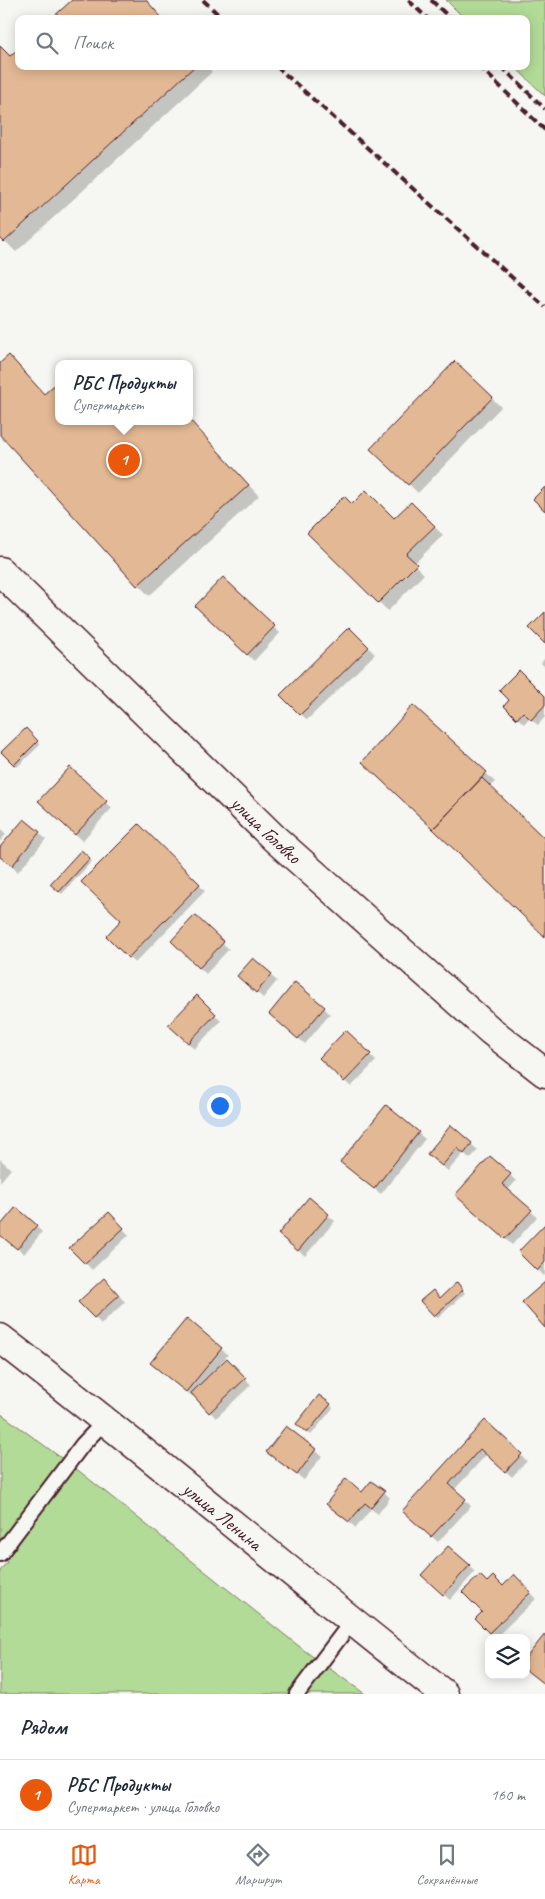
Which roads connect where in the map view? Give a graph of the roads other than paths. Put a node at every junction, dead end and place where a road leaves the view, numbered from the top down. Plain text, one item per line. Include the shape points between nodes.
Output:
1 (0, 571) edge
2 (545, 1073) edge
3 (0, 1338) edge
4 (106, 1420) junction
5 (0, 1554) edge
6 (352, 1621) junction
7 (297, 1694) edge
8 (444, 1694) edge

1 - 2 main road, улица Головко via 274,838 491,1031
3 - 4 main road, улица Ленина
4 - 5 lane via 83,1444
4 - 6 main road, улица Ленина
6 - 7 lane
6 - 8 main road, улица Ленина

